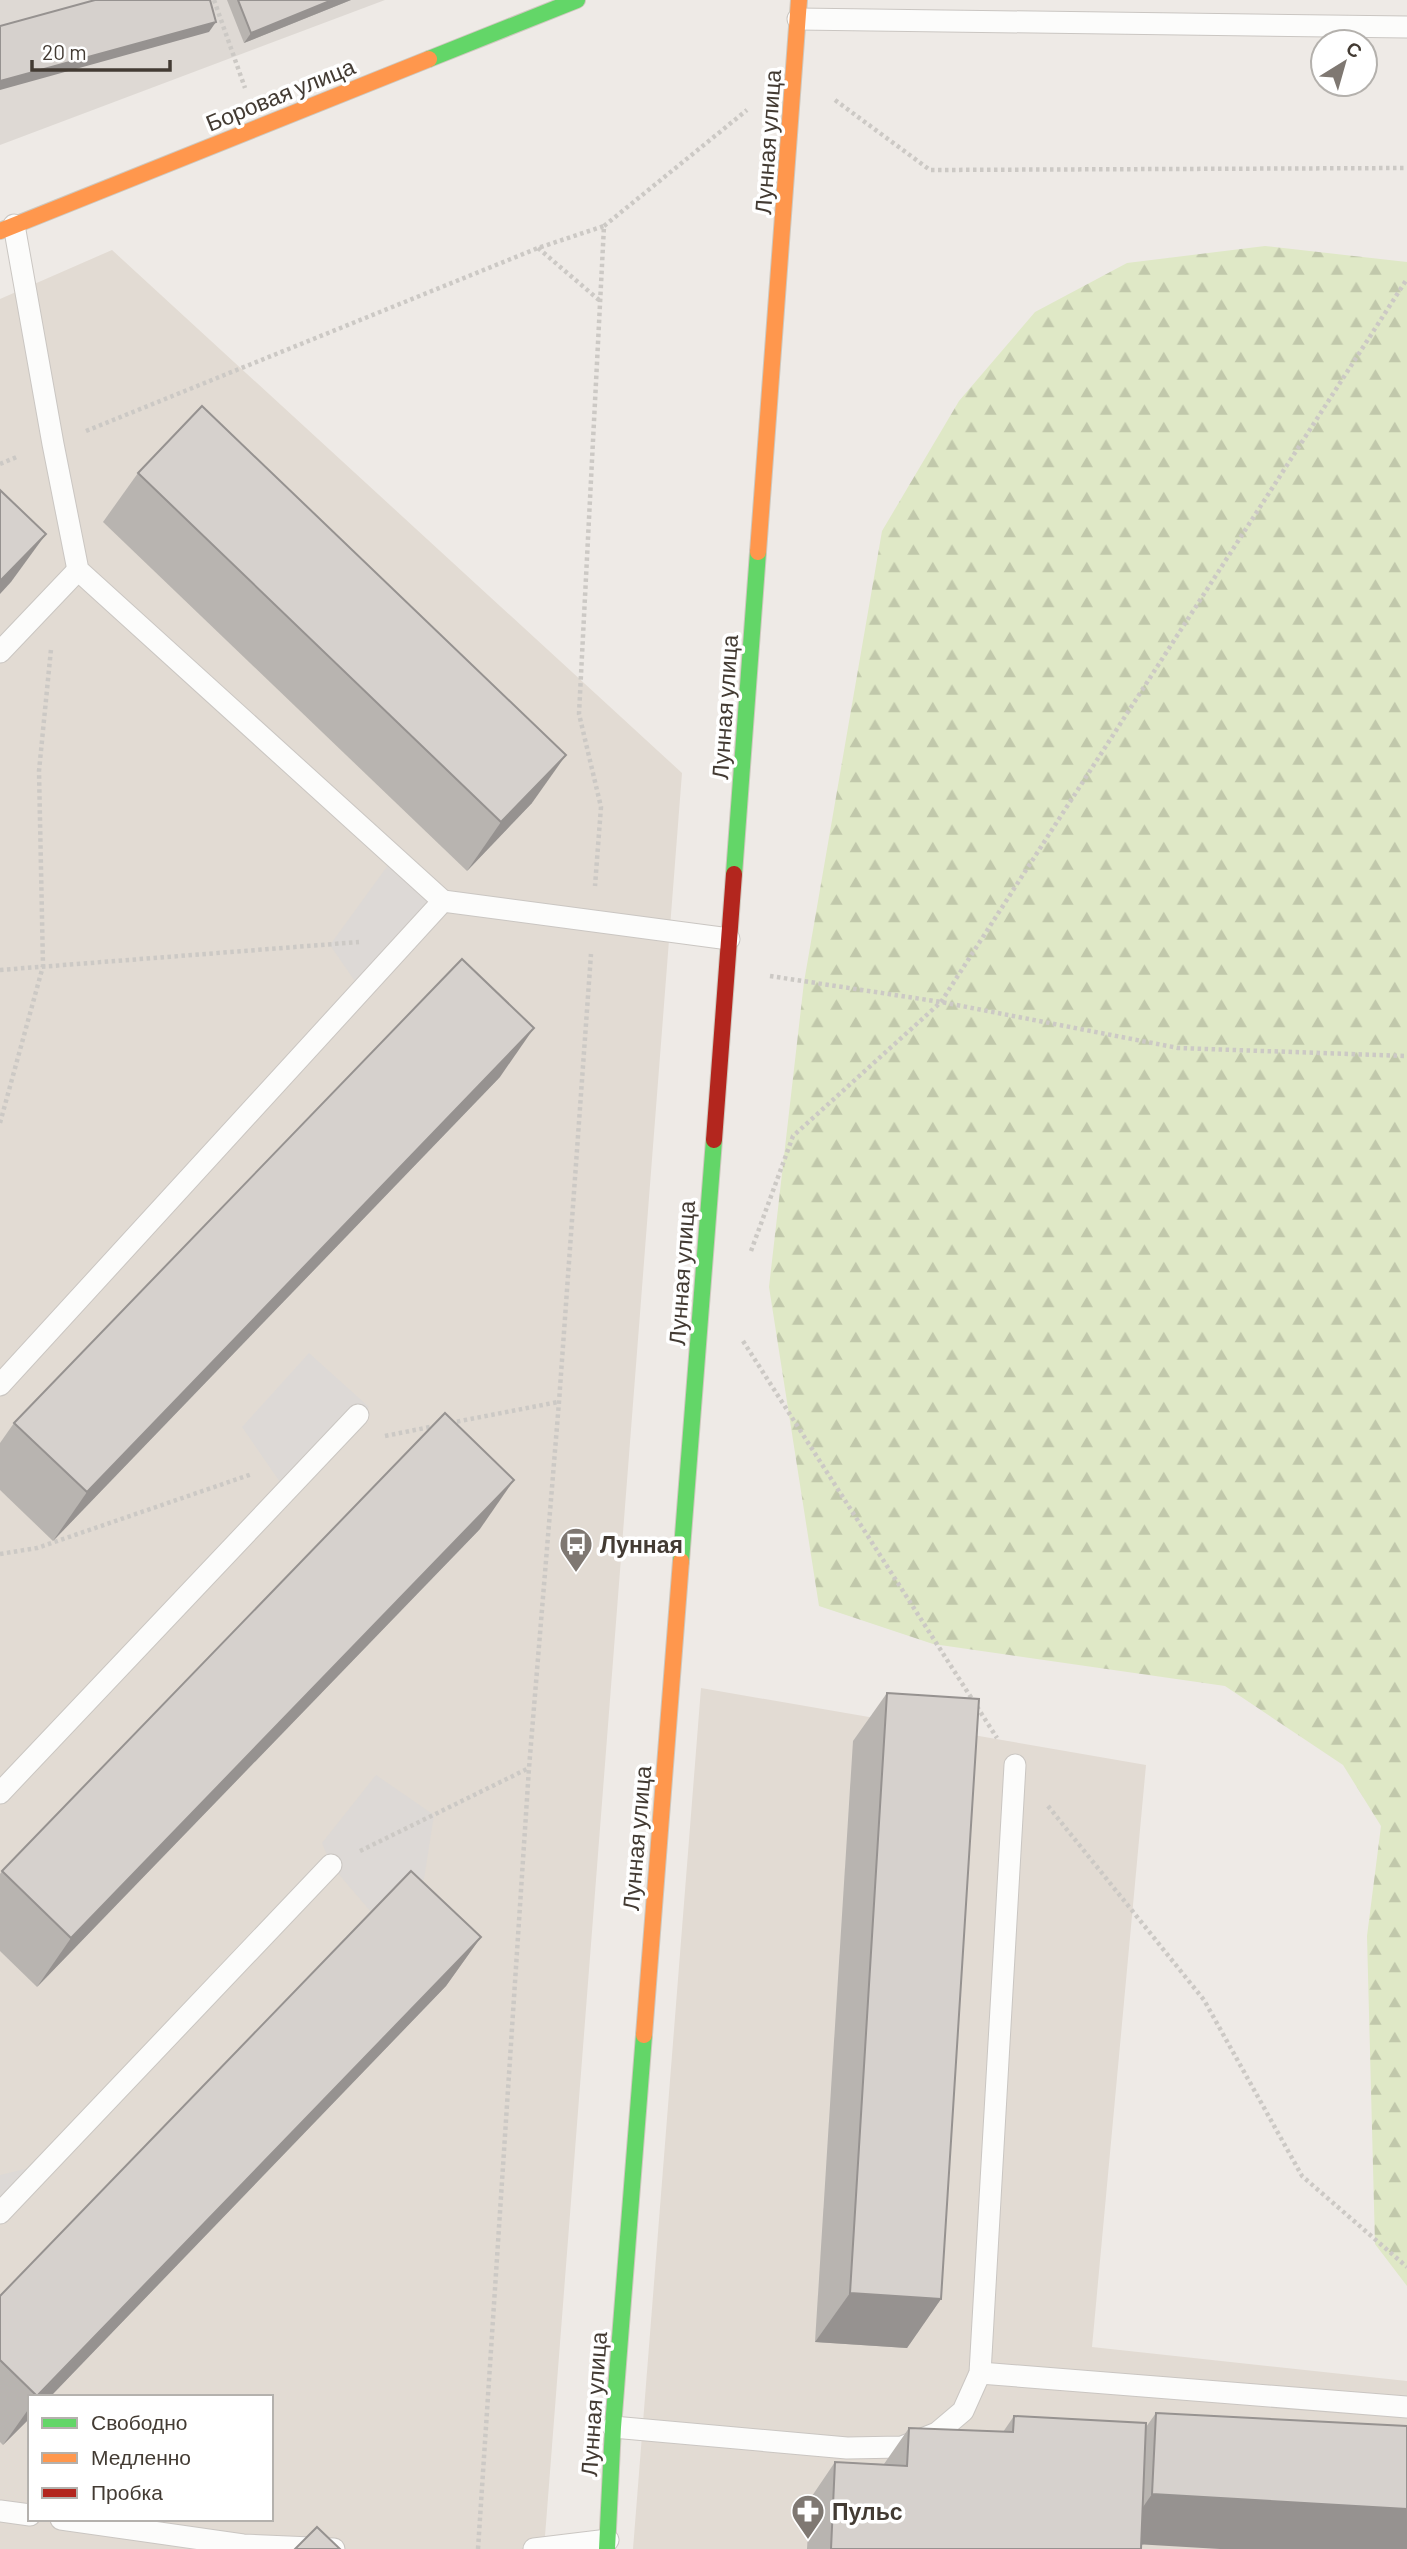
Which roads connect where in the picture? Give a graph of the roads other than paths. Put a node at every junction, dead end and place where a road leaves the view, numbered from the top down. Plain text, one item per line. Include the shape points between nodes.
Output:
1 (577, 0) edge
2 (799, 10) edge
3 (1407, 27) edge
4 (7, 228) edge
5 (78, 569) junction
6 (0, 652) edge
7 (443, 901) junction
8 (729, 939) junction
9 (0, 1385) edge
10 (358, 1415) dead end
11 (1015, 1765) road end
12 (0, 1793) edge
13 (331, 1866) road end
14 (0, 2213) edge
15 (980, 2373) junction
16 (1407, 2407) edge
17 (613, 2427) junction
18 (0, 2511) edge
19 (28, 2515) edge
20 (74, 2521) edge
21 (607, 2545) edge
22 (241, 2547) edge
23 (334, 2549) edge
24 (534, 2549) edge

1 - 4 street, Боровая улица
2 - 3 lane
2 - 8 street, Лунная улица
4 - 5 lane
5 - 6 lane
5 - 7 lane
7 - 8 lane
7 - 9 lane
8 - 17 street, Лунная улица
10 - 12 lane
11 - 15 lane
13 - 14 lane
15 - 16 lane
15 - 17 lane via 963,2411 937,2433 902,2447 847,2448
17 - 21 street, Лунная улица
18 - 19 lane
20 - 22 lane
21 - 24 lane
22 - 23 lane

